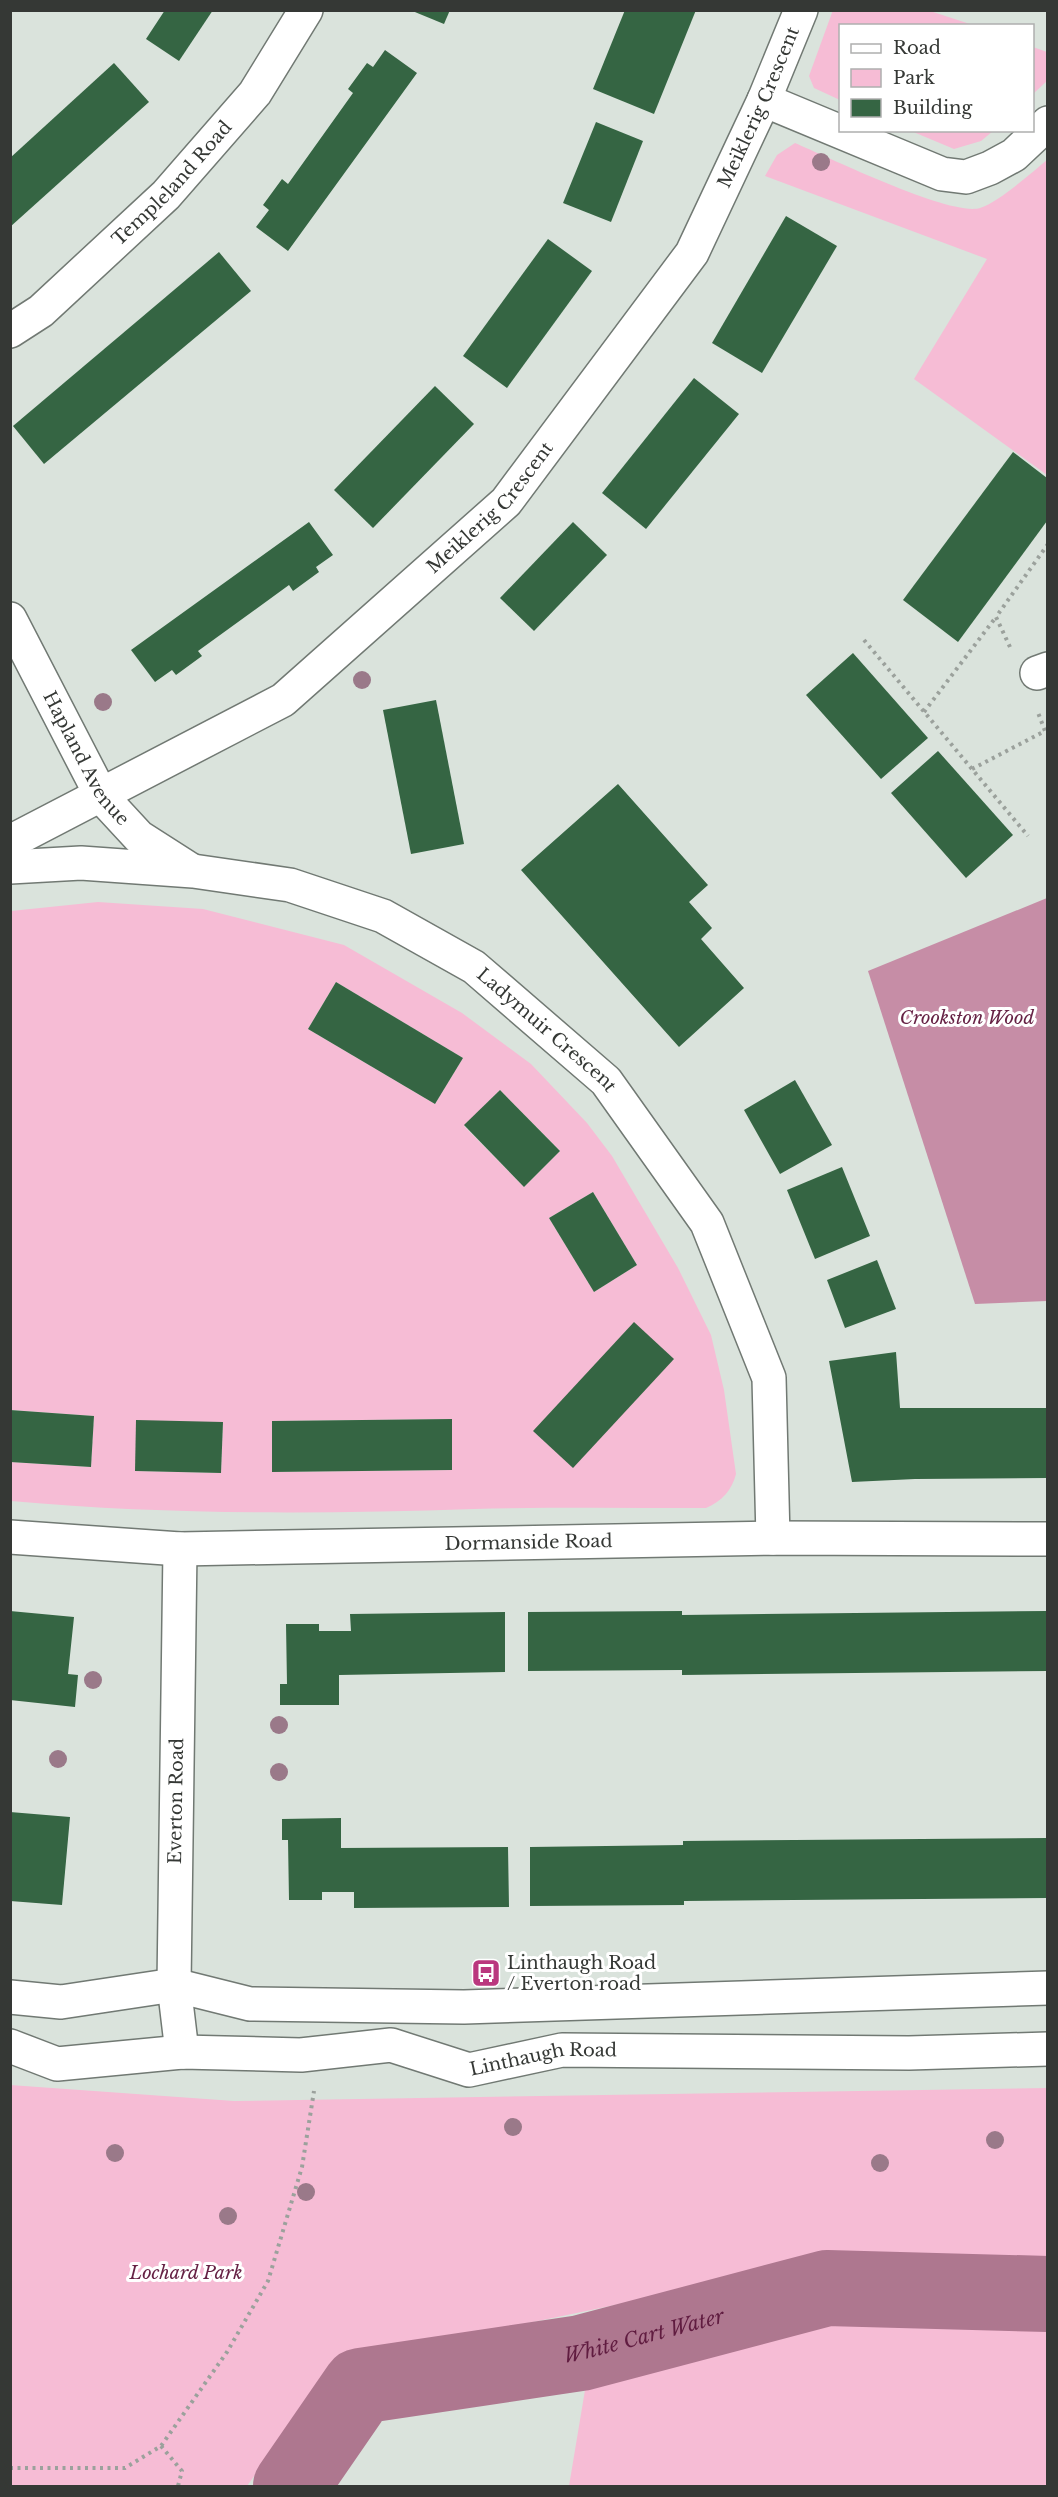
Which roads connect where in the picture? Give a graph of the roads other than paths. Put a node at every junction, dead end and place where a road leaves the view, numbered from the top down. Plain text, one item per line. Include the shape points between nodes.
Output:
1 (306, 10) edge
2 (801, 10) edge
3 (764, 100) junction
4 (1047, 123) edge
5 (839, 131) edge
6 (841, 132) edge
7 (10, 331) edge
8 (10, 619) edge
9 (102, 797) junction
10 (10, 842) edge
11 (10, 867) edge
12 (193, 871) junction
13 (10, 1537) edge
14 (773, 1538) junction
15 (1047, 1539) edge
16 (180, 1549) junction
17 (174, 1985) junction
18 (1047, 1988) edge
19 (10, 1997) edge
20 (10, 2046) edge
21 (1047, 2049) edge
22 (182, 2052) junction

1 - 7 street, Templeland Road via 255,93 166,195 41,311
2 - 3 street, Meiklerig Crescent
3 - 5 street
3 - 9 street, Meiklerig Crescent via 692,253 506,502 283,700
4 - 6 street via 1014,155 966,177 942,174
8 - 9 street, Hapland Avenue
9 - 10 street, Meiklerig Crescent
9 - 12 street, Hapland Avenue via 140,837
11 - 12 street, Ladymuir Crescent via 81,863
12 - 14 street, Ladymuir Crescent via 290,885 382,916 474,967 606,1081 707,1223 769,1378
13 - 16 street, Dormanside Road
14 - 15 street, Dormanside Road
14 - 16 street, Dormanside Road
16 - 17 street, Everton Road
17 - 18 street via 250,2004 464,2007
17 - 19 street via 61,2002
17 - 22 street, Everton Road
20 - 22 street, Linthaugh Road via 57,2064
21 - 22 street, Linthaugh Road via 909,2053 562,2050 469,2070 391,2045 301,2055

